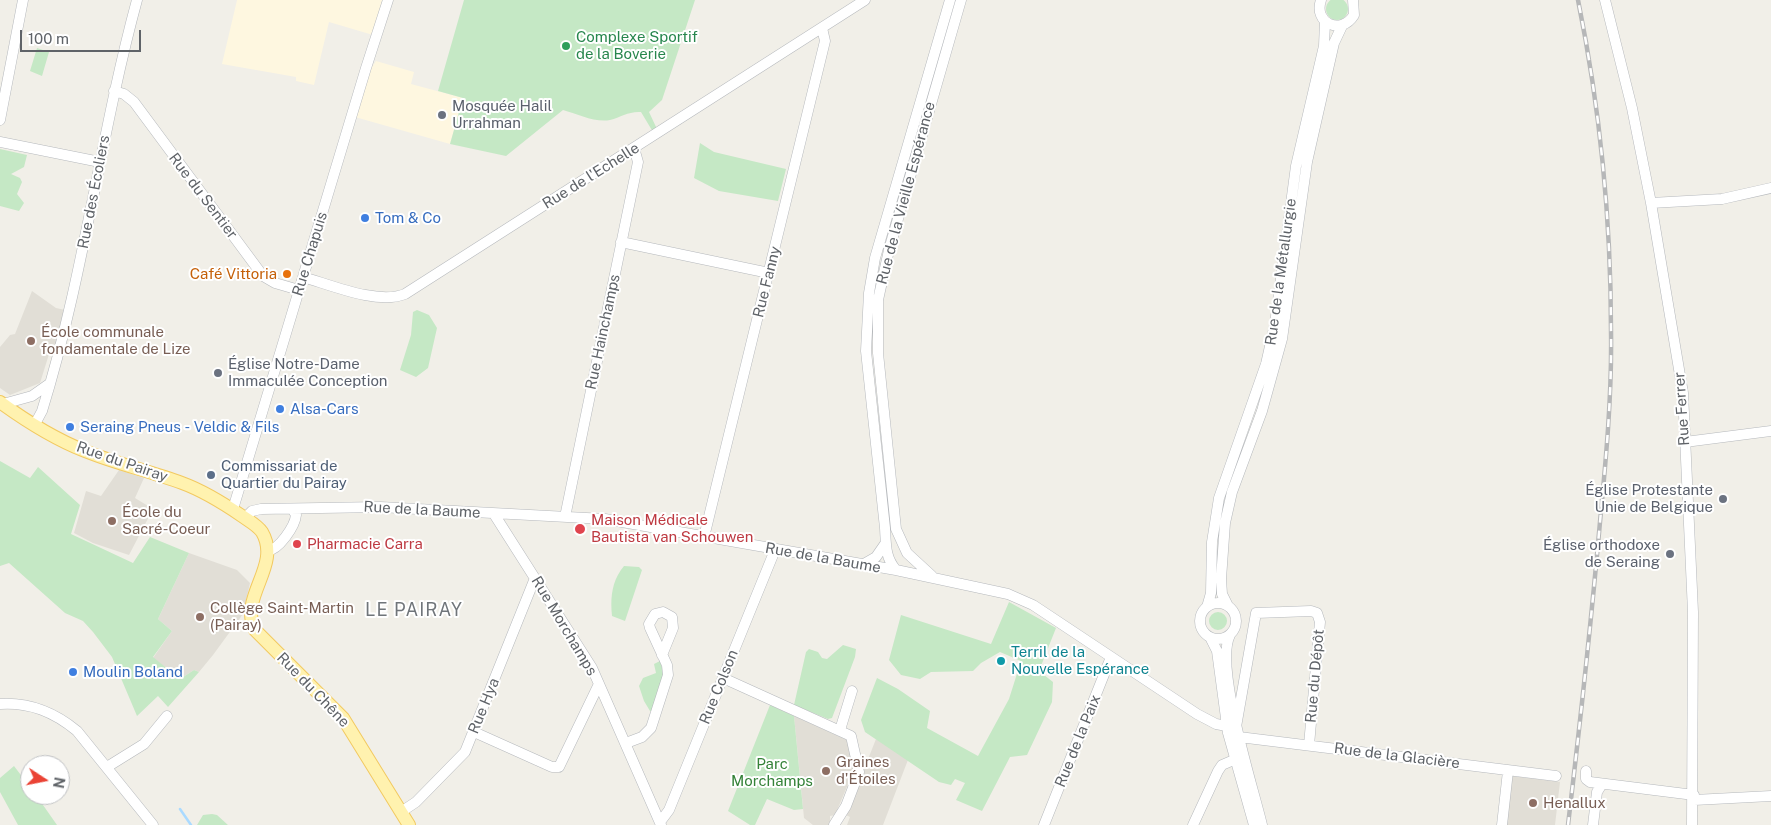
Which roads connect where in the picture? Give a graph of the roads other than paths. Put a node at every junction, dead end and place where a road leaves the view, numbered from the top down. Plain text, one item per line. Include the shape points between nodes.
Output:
1 (23, 0) edge
2 (137, 0) edge
3 (388, 0) edge
4 (865, 0) edge
5 (950, 0) edge
6 (961, 0) edge
7 (1321, 0) edge
8 (1353, 0) edge
9 (1606, 0) edge
10 (1325, 22) junction
11 (1342, 26) junction
12 (822, 28) junction
13 (114, 91) junction
14 (0, 120) edge
15 (0, 142) edge
16 (634, 148) junction
17 (100, 162) junction
18 (1771, 188) edge
19 (1652, 203) junction
20 (621, 242) junction
21 (769, 273) junction
22 (303, 277) junction
23 (299, 290) junction
24 (49, 384) junction
25 (2, 403) edge
26 (35, 424) junction
27 (1771, 431) edge
28 (1685, 442) junction
29 (233, 509) junction
30 (293, 510) junction
31 (494, 514) junction
32 (565, 517) junction
33 (245, 518) junction
34 (704, 536) junction
35 (885, 544) junction
36 (775, 550) junction
37 (267, 551) junction
38 (861, 566) junction
39 (896, 570) junction
40 (535, 578) junction
41 (940, 580) junction
42 (1207, 606) junction
43 (1228, 606) junction
44 (1230, 635) junction
45 (1210, 637) junction
46 (662, 655) dead end
47 (1111, 657) junction
48 (723, 678) junction
49 (599, 684) junction
50 (852, 691) dead end
51 (0, 704) edge
52 (167, 716) dead end
53 (1231, 726) junction
54 (840, 730) junction
55 (474, 732) junction
56 (1238, 737) junction
57 (626, 743) junction
58 (1309, 745) junction
59 (1236, 759) junction
60 (107, 767) junction
61 (1508, 770) junction
62 (1586, 771) dead end
63 (1556, 776) dead end
64 (1602, 784) junction
65 (1771, 796) edge
66 (1694, 797) junction
67 (401, 812) junction
68 (661, 823) edge
69 (153, 825) edge
70 (409, 825) edge
71 (834, 825) edge
72 (1044, 825) edge
73 (1193, 825) edge
74 (1254, 825) edge
75 (1262, 825) edge
76 (1502, 825) edge
77 (1593, 825) edge
78 (1692, 825) edge

1 - 14 street
2 - 13 street, Rue des Écoliers
3 - 22 street, Rue Chapuis
4 - 12 street, Rue de l'Echelle
5 - 35 street, Rue de la Vieille Espérance via 879,244 869,293 866,351
6 - 41 street, Rue de la Vieille Espérance via 884,266 877,320 896,529 907,553
7 - 10 street, Rue de la Métallurgie via 1319,12
8 - 11 street, Rue de la Métallurgie via 1354,15
9 - 19 street, Rue Ferrer
10 - 11 street
10 - 42 street, Rue de la Métallurgie via 1324,46 1296,166 1275,324 1259,386 1219,498 1212,542 1211,593
11 - 43 street, Rue de la Métallurgie via 1334,44 1307,162 1289,304 1279,352 1227,510 1221,567 1222,594
12 - 16 street, Rue de l'Echelle
12 - 21 street, Rue Fanny via 825,41
13 - 17 street, Rue des Écoliers
13 - 23 street, Rue du Sentier via 134,102 263,276
15 - 17 street
16 - 20 street, Rue Hainchamps via 638,162
16 - 22 street, Rue de l'Echelle via 398,297 376,297
17 - 24 street, Rue des Écoliers via 74,296
18 - 19 street via 1722,199
19 - 28 street, Rue Ferrer via 1682,385
20 - 21 street
20 - 32 street, Rue Hainchamps
21 - 34 street, Rue Fanny
22 - 23 street, Rue Chapuis
23 - 29 street, Rue Chapuis
24 - 25 street via 32,396
24 - 26 street, Rue des Écoliers
25 - 26 main road, Rue du Pairay
26 - 29 main road, Rue du Pairay via 76,447 182,483
27 - 28 street
28 - 66 street, Rue Ferrer via 1693,602
29 - 33 main road, Rue du Pairay
30 - 31 street, Rue de la Baume via 380,507
30 - 33 street, Rue de la Baume via 256,510
30 - 37 street via 296,515 294,522 276,547
31 - 32 street, Rue de la Baume
31 - 40 street, Rue Morchamps
32 - 34 street, Rue de la Baume via 605,518
33 - 37 main road, Rue du Pairay via 261,532
34 - 36 street, Rue de la Baume
35 - 38 street via 876,557
35 - 39 street, Rue de la Vieille Espérance via 888,558
36 - 38 street, Rue de la Baume
36 - 48 street, Rue Colson
37 - 67 main road, Rue du Chêne via 251,605 250,618 254,630 343,718
38 - 39 street, Rue de la Baume
39 - 41 street, Rue de la Baume
40 - 49 street, Rue Morchamps
40 - 55 street, Rue Hya
41 - 47 street, Rue de la Baume via 1023,600
42 - 43 street via 1218,603
42 - 45 street, Rue de la Métallurgie via 1200,623 1201,629
43 - 44 street, Rue de la Métallurgie via 1236,618
44 - 45 street
44 - 53 street, Rue de la Métallurgie via 1226,653
45 - 53 street, Rue de la Métallurgie via 1217,651
46 - 57 street via 668,675 653,725 646,735
47 - 53 street, Rue de la Baume via 1203,717 1216,724
47 - 72 street, Rue de la Paix
48 - 54 street
48 - 68 street, Rue Colson
49 - 55 street via 559,767 552,767
49 - 57 street, Rue Morchamps
50 - 54 street
51 - 60 street via 35,707 63,720 77,731
52 - 60 street via 144,744
53 - 56 street
53 - 58 street, Rue du Dépôt via 1239,719 1255,616 1259,611 1312,611 1320,618
53 - 59 street
54 - 71 street via 851,736 859,772 846,806
55 - 67 street, Rue Hya via 466,752 416,802
56 - 58 street, Rue de la Glacière
56 - 75 street
57 - 68 street, Rue Morchamps
58 - 61 street, Rue de la Glacière
59 - 73 street via 1222,765 1218,771
59 - 74 street
60 - 69 street
61 - 63 street, Rue de la Glacière
61 - 76 street
62 - 64 street via 1587,781
64 - 66 street
64 - 77 street via 1596,792
65 - 66 street
66 - 78 street, Rue Ferrer
67 - 70 main road, Rue du Chêne

